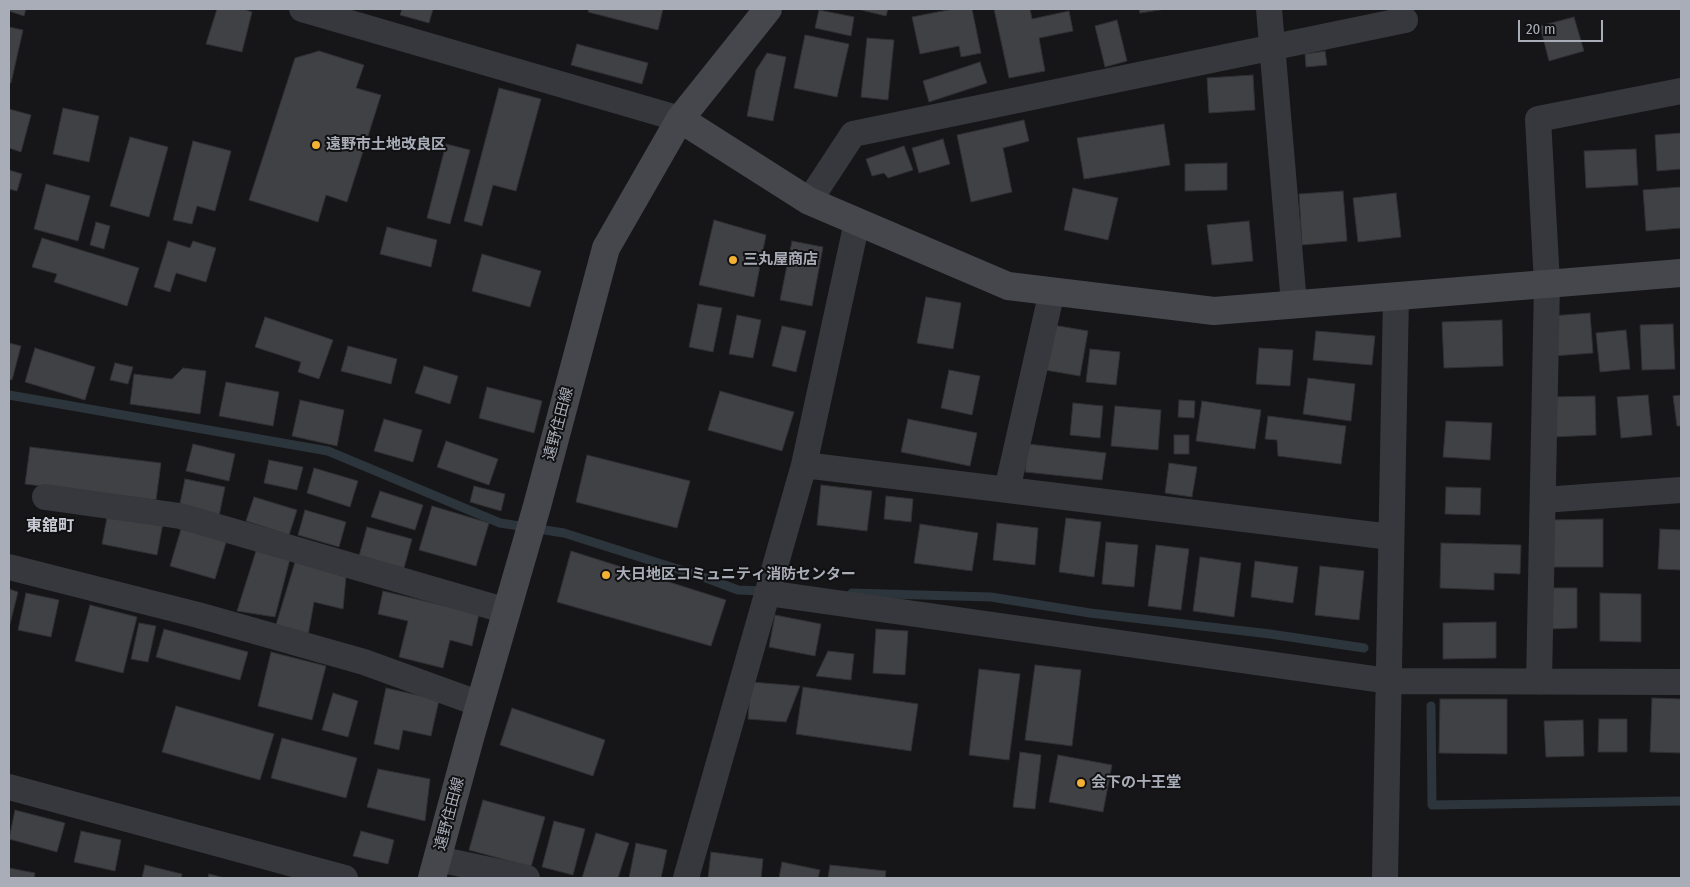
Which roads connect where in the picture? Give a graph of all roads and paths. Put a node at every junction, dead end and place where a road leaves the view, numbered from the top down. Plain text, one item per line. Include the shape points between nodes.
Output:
1 (302, 9) edge
2 (768, 9) edge
3 (1269, 9) edge
4 (1405, 20) dead end
5 (1272, 48) junction
6 (1681, 91) edge
7 (680, 119) junction
8 (808, 201) junction
9 (857, 222) junction
10 (1681, 273) edge
11 (1547, 284) junction
12 (1052, 291) junction
13 (1396, 296) junction
14 (1294, 304) junction
15 (804, 465) junction
16 (1007, 490) junction
17 (1681, 490) edge
18 (45, 497) dead end
19 (1543, 500) junction
20 (1391, 537) junction
21 (9, 567) edge
22 (767, 593) junction
23 (507, 610) junction
24 (1389, 681) junction
25 (1539, 682) junction
26 (1681, 682) edge
27 (480, 704) junction
28 (9, 787) edge
29 (435, 868) edge
30 (345, 878) edge
31 (527, 878) edge
32 (686, 878) edge
33 (1385, 878) edge

1 - 7 street
2 - 7 street, 遠野住田線
3 - 5 street
4 - 5 street
5 - 8 street via 853,134
5 - 14 street
6 - 11 street via 1538,119
7 - 8 street
7 - 23 street, 遠野住田線 via 606,248
8 - 9 street
9 - 12 street via 1008,286
9 - 15 street
10 - 11 street
11 - 13 street
11 - 19 street
12 - 14 street via 1214,311
12 - 16 street
13 - 14 street
13 - 20 street
15 - 16 street
15 - 22 street
16 - 20 street
17 - 19 street
18 - 23 street via 180,516
19 - 25 street
20 - 24 street
21 - 27 street via 189,612 364,662
22 - 24 street
22 - 32 street
23 - 27 street, 遠野住田線
24 - 25 street
24 - 33 street
25 - 26 street
27 - 29 street, 遠野住田線
28 - 30 street
29 - 31 street

